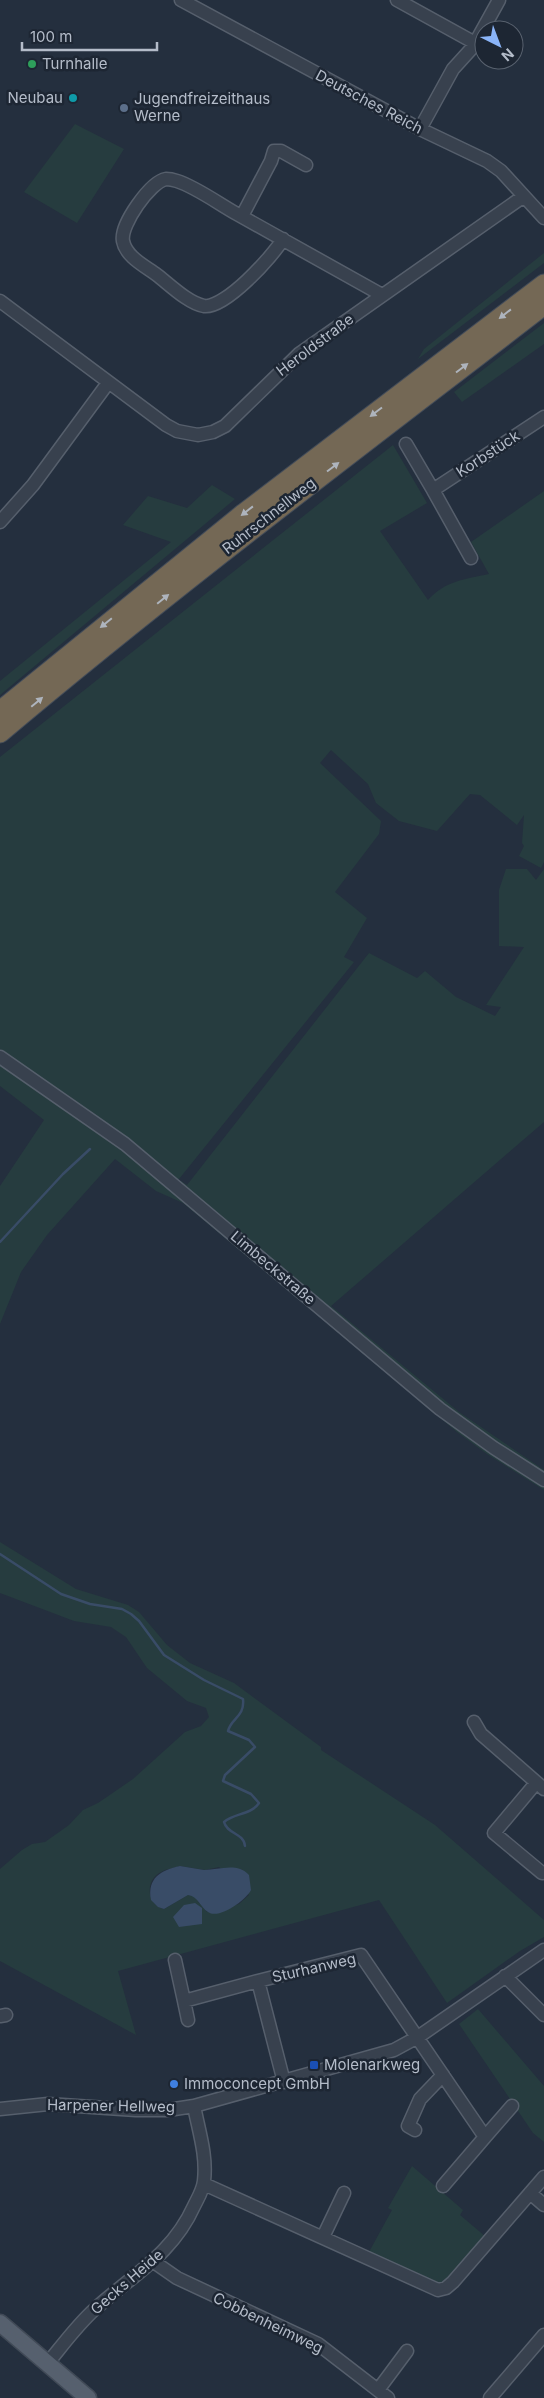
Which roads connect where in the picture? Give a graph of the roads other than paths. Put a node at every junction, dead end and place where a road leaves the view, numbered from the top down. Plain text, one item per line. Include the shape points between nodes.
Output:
1 (182, 0) edge
2 (397, 0) edge
3 (499, 0) edge
4 (488, 20) edge
5 (474, 42) edge
6 (474, 44) edge
7 (420, 129) junction
8 (306, 165) dead end
9 (524, 196) junction
10 (242, 216) junction
11 (544, 218) edge
12 (283, 239) junction
13 (544, 284) edge
14 (382, 295) junction
15 (0, 301) edge
16 (544, 305) edge
17 (108, 383) junction
18 (544, 418) edge
19 (406, 444) dead end
20 (433, 490) junction
21 (0, 522) edge
22 (472, 558) dead end
23 (0, 711) edge
24 (0, 733) edge
25 (0, 1057) edge
26 (544, 1480) edge
27 (474, 1722) dead end
28 (540, 1786) edge
29 (542, 1873) dead end
30 (544, 1950) edge
31 (174, 1960) dead end
32 (505, 1976) junction
33 (258, 1982) junction
34 (184, 2001) junction
35 (544, 2015) edge
36 (188, 2020) dead end
37 (418, 2037) junction
38 (443, 2075) junction
39 (284, 2082) junction
40 (194, 2106) junction
41 (512, 2106) dead end
42 (0, 2109) edge
43 (414, 2130) dead end
44 (485, 2136) junction
45 (544, 2177) edge
46 (204, 2184) junction
47 (443, 2186) dead end
48 (344, 2193) dead end
49 (530, 2193) junction
50 (544, 2205) edge
51 (323, 2237) junction
52 (154, 2262) junction
53 (0, 2323) edge
54 (544, 2335) edge
55 (407, 2351) dead end
56 (47, 2364) junction
57 (383, 2394) edge
58 (88, 2398) edge
59 (490, 2398) edge

1 - 7 street, Deutsches Reich
2 - 5 street
3 - 4 street
6 - 7 street via 453,69
7 - 9 street, Deutsches Reich via 487,161
8 - 10 street via 281,151 274,151
9 - 11 street, Deutsches Reich
9 - 14 street, Heroldstraße
10 - 12 street
10 - 12 street via 178,181 161,180 148,190 125,227 123,241 131,256 196,303 210,306 223,301 276,252
12 - 14 street
13 -> 23 highway, Ruhrschnellweg via 236,519
14 - 17 street, Heroldstraße via 294,358 235,418 213,432 198,435 177,431
15 - 17 street, Heroldstraße
24 -> 16 highway, Ruhrschnellweg via 239,539
17 - 21 street via 33,485
18 - 20 street, Korbstück
19 - 20 street
20 - 22 street
25 - 26 street, Limbeckstraße via 125,1144 440,1409
27 - 28 street via 481,1734
28 - 29 street via 494,1832
30 - 32 street, Harpener Hellweg
31 - 34 street
32 - 35 street
32 - 37 street, Harpener Hellweg
33 - 34 street, Sturhanweg
33 - 37 street, Sturhanweg via 361,1955
33 - 39 street, Sturhanweg
34 - 36 street
37 - 38 street
37 - 39 street, Harpener Hellweg via 394,2050
38 - 43 street via 420,2099 408,2126
38 - 44 street
39 - 40 street, Harpener Hellweg
40 - 42 street, Harpener Hellweg via 136,2110 48,2104
40 - 46 street, Gecks Heide via 203,2143
41 - 44 street
44 - 47 street
45 - 49 street
46 - 51 street
46 - 52 street, Gecks Heide via 184,2226
48 - 51 street
49 - 50 street
49 - 51 street via 446,2288 438,2290
52 - 56 street, Gecks Heide via 94,2310
52 - 57 street, Cobbenheimweg via 211,2295 318,2344
53 - 56 main road
54 - 59 street
55 - 57 street, Cobbenheimweg
56 - 58 main road

